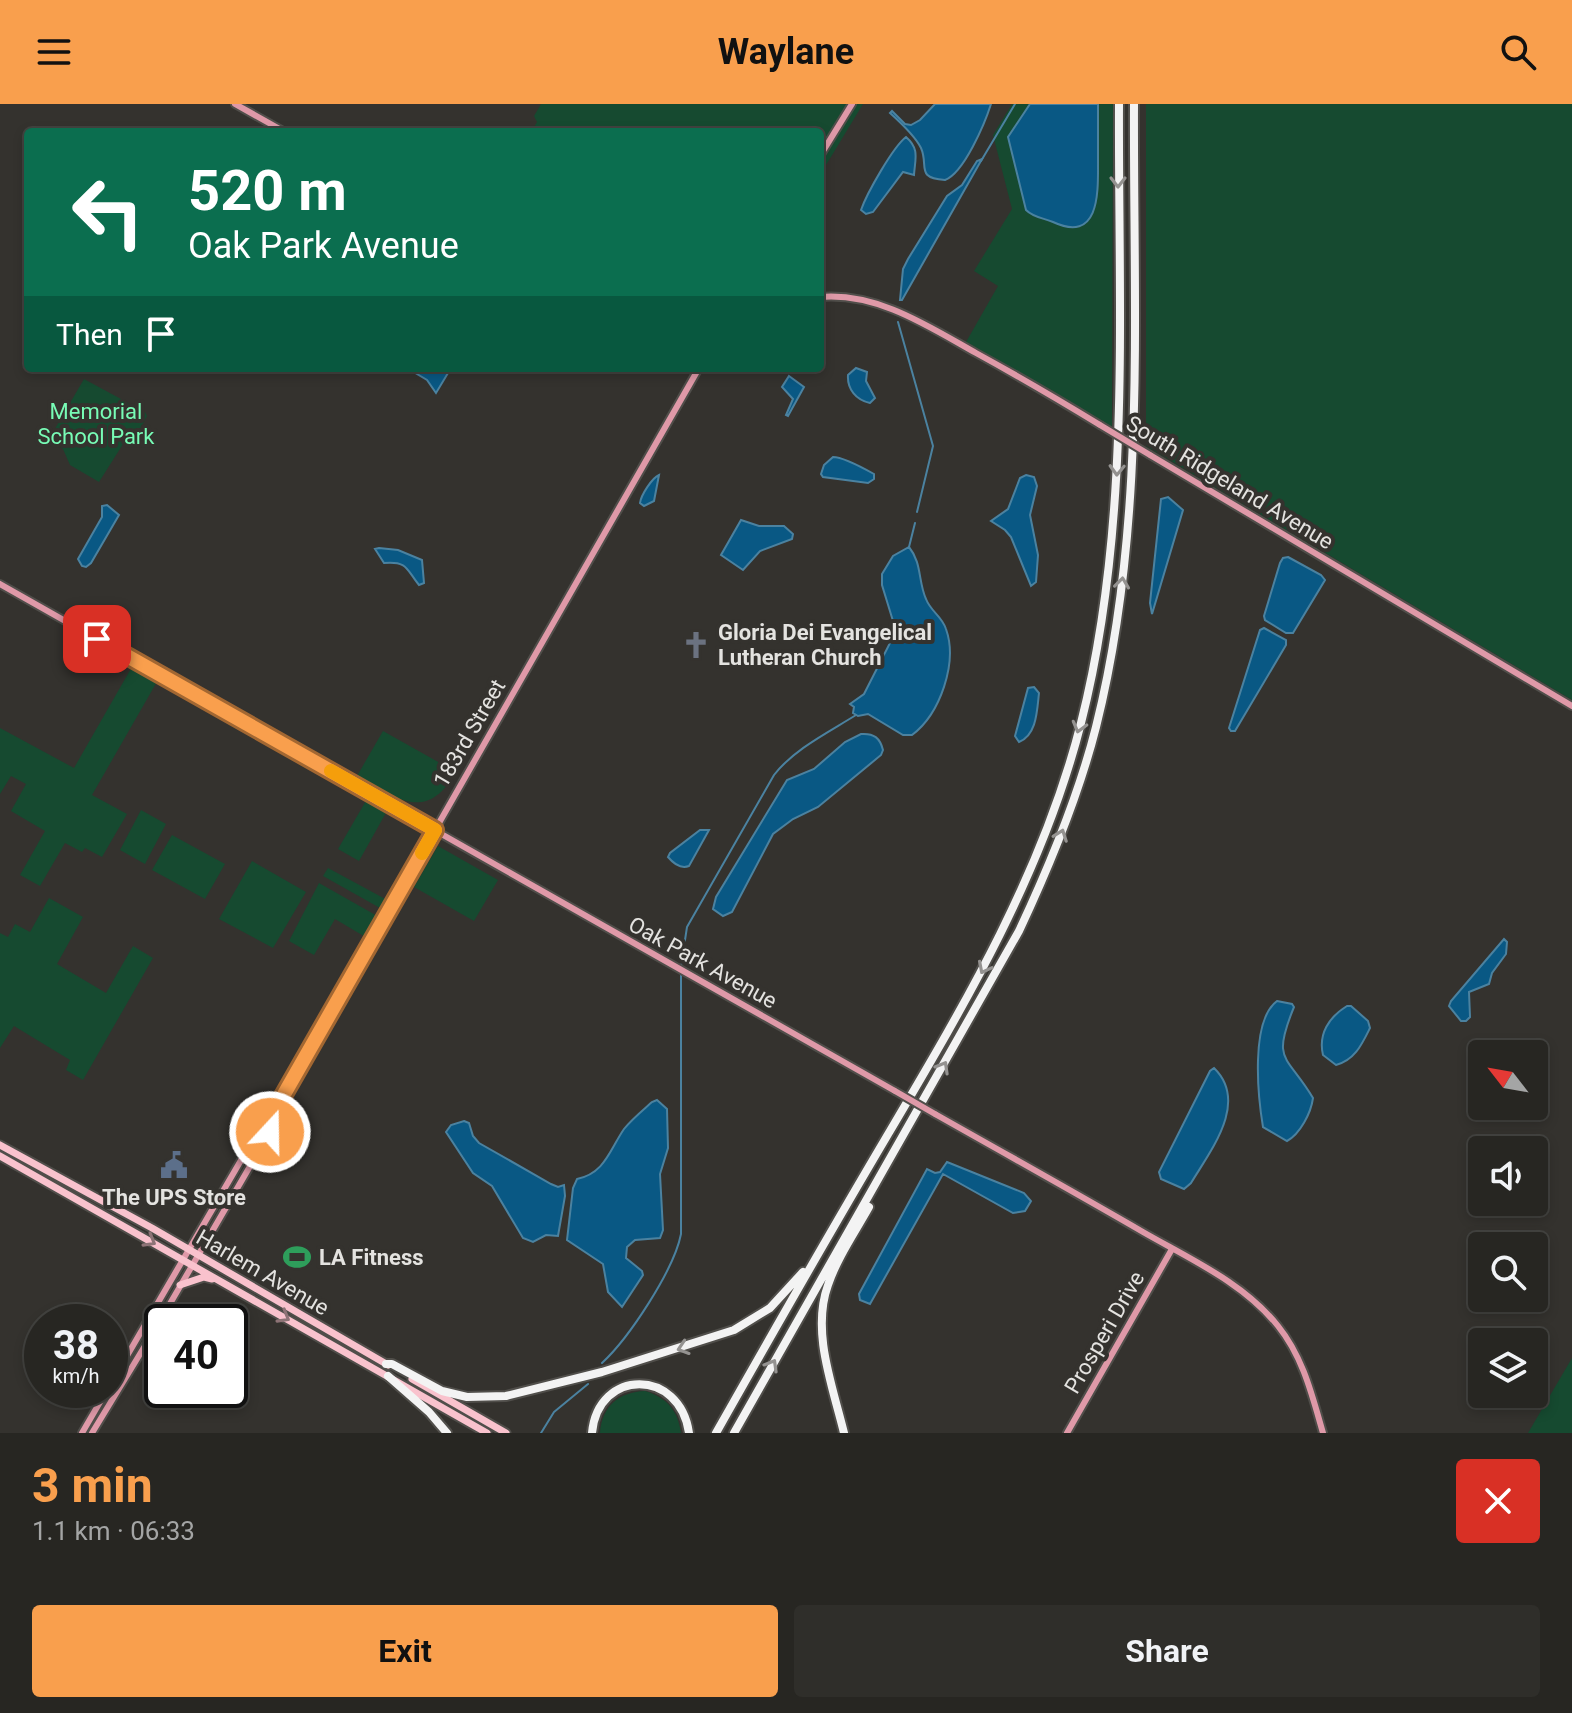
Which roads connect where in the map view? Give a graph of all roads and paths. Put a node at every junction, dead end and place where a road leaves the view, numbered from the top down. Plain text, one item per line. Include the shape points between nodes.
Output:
1 (235, 104) edge
2 (852, 104) edge
3 (1119, 104) edge
4 (1134, 104) edge
5 (278, 128) edge
6 (824, 150) edge
7 (824, 297) edge
8 (697, 372) edge
9 (0, 584) edge
10 (1572, 706) edge
11 (435, 830) junction
12 (916, 1114) junction
13 (271, 1117) junction
14 (0, 1145) edge
15 (0, 1156) edge
16 (1172, 1249) junction
17 (188, 1250) junction
18 (197, 1255) junction
19 (814, 1259) junction
20 (182, 1260) junction
21 (191, 1265) junction
22 (218, 1280) junction
23 (180, 1285) junction
24 (128, 1355) edge
25 (386, 1364) junction
26 (388, 1376) junction
27 (97, 1408) edge
28 (82, 1433) edge
29 (92, 1433) edge
30 (447, 1433) edge
31 (487, 1433) edge
32 (506, 1433) edge
33 (592, 1433) edge
34 (689, 1433) edge
35 (716, 1433) edge
36 (734, 1433) edge
37 (844, 1433) edge
38 (1067, 1433) edge
39 (1323, 1433) edge

1 - 5 street
2 - 6 street
3 -> 19 highway via 1116,488 1105,599 1081,723 1039,850 1006,925
12 -> 4 highway via 1048,870 1096,727 1120,601 1131,490
7 - 10 street, South Ridgeland Avenue, bridge via 864,300 939,332
8 - 11 street, 183rd Street
9 - 11 street, Oak Park Avenue
11 - 13 street, 183rd Street
11 - 16 street, Oak Park Avenue, bridge
36 -> 12 highway
12 - 37 highway via 824,1297 822,1333
13 - 17 street, 183rd Street
13 - 18 street, 183rd Street via 270,1132
14 - 17 main road, Harlem Avenue
15 -> 20 main road, Harlem Avenue
16 - 38 street, Prosperi Drive
16 - 39 street, Oak Park Avenue via 1230,1283 1278,1326 1302,1367
17 - 18 main road, Harlem Avenue
17 - 20 street, 183rd Street
18 - 21 street, 183rd Street
18 - 25 main road, Harlem Avenue
19 -> 25 highway via 777,1301 742,1327 575,1379 500,1397 467,1397
19 - 35 highway
20 - 21 main road, Harlem Avenue
20 - 24 street, 183rd Street
21 - 22 main road, Harlem Avenue
21 - 23 street, 183rd Street
22 - 23 main road via 204,1277
22 -> 26 main road, Harlem Avenue
23 - 29 street, 183rd Street
25 - 32 main road, Harlem Avenue
26 - 30 highway
26 - 31 main road, Harlem Avenue
27 - 28 street, 183rd Street
33 - 34 highway via 606,1398 642,1384 676,1400

